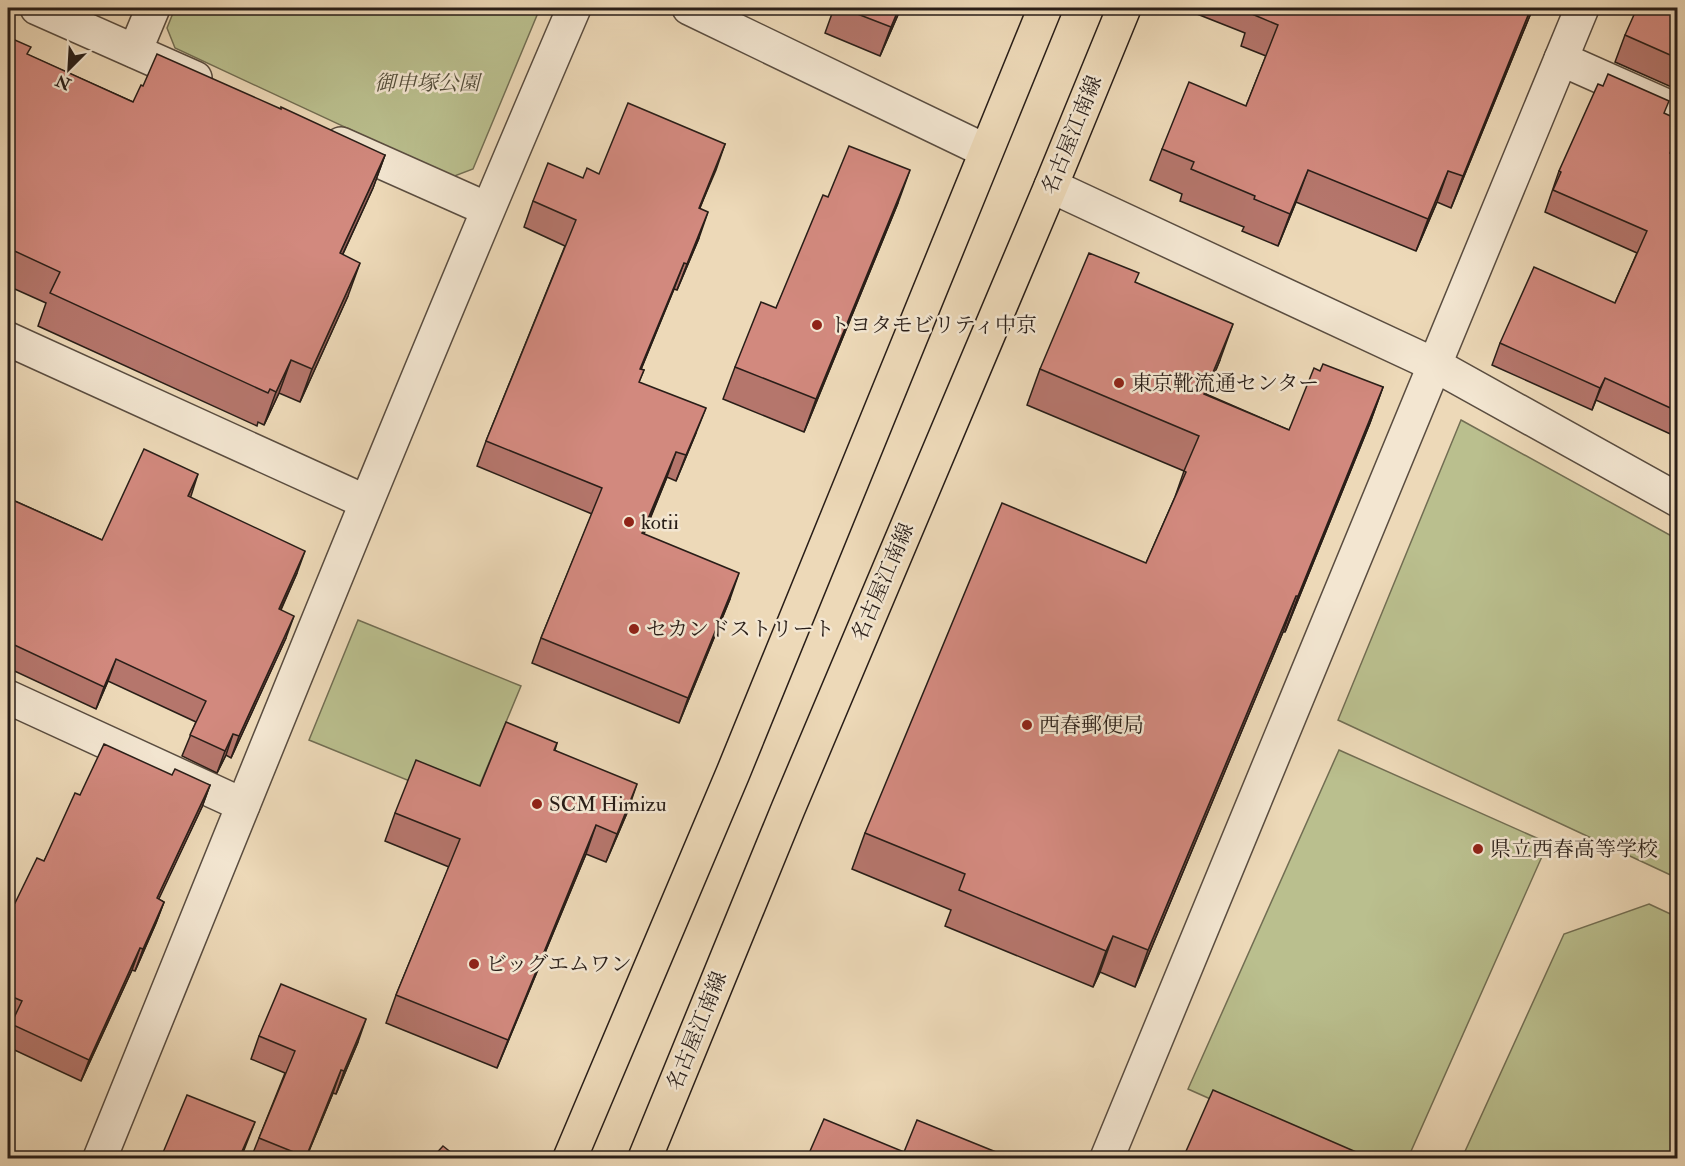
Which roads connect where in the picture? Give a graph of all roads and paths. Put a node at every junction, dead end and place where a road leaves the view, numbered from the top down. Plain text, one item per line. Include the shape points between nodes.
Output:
1 (37, 8) edge
2 (153, 8) edge
3 (574, 8) edge
4 (689, 8) edge
5 (1045, 8) edge
6 (1124, 8) edge
7 (1582, 8) edge
8 (135, 51) junction
9 (1561, 59) junction
10 (220, 89) edge
11 (1677, 111) edge
12 (316, 132) edge
13 (986, 151) junction
14 (1051, 186) junction
15 (487, 209) junction
16 (8, 339) edge
17 (1435, 365) junction
18 (1677, 500) edge
19 (366, 502) junction
20 (8, 697) edge
21 (243, 805) junction
22 (100, 1158) edge
23 (570, 1158) edge
24 (645, 1158) edge
25 (1107, 1158) edge

1 - 8 street
2 - 8 street
3 - 15 street
4 - 13 street
5 - 13 main road
6 - 14 main road, 名古屋江南線
7 - 9 street
8 - 10 street
9 - 11 street
9 - 17 street
12 - 15 street
13 - 23 main road via 733,773
14 - 17 street
14 - 24 main road, 名古屋江南線
15 - 19 street
16 - 19 street
17 - 18 street
17 - 25 street
19 - 21 street
20 - 21 street
21 - 22 street

